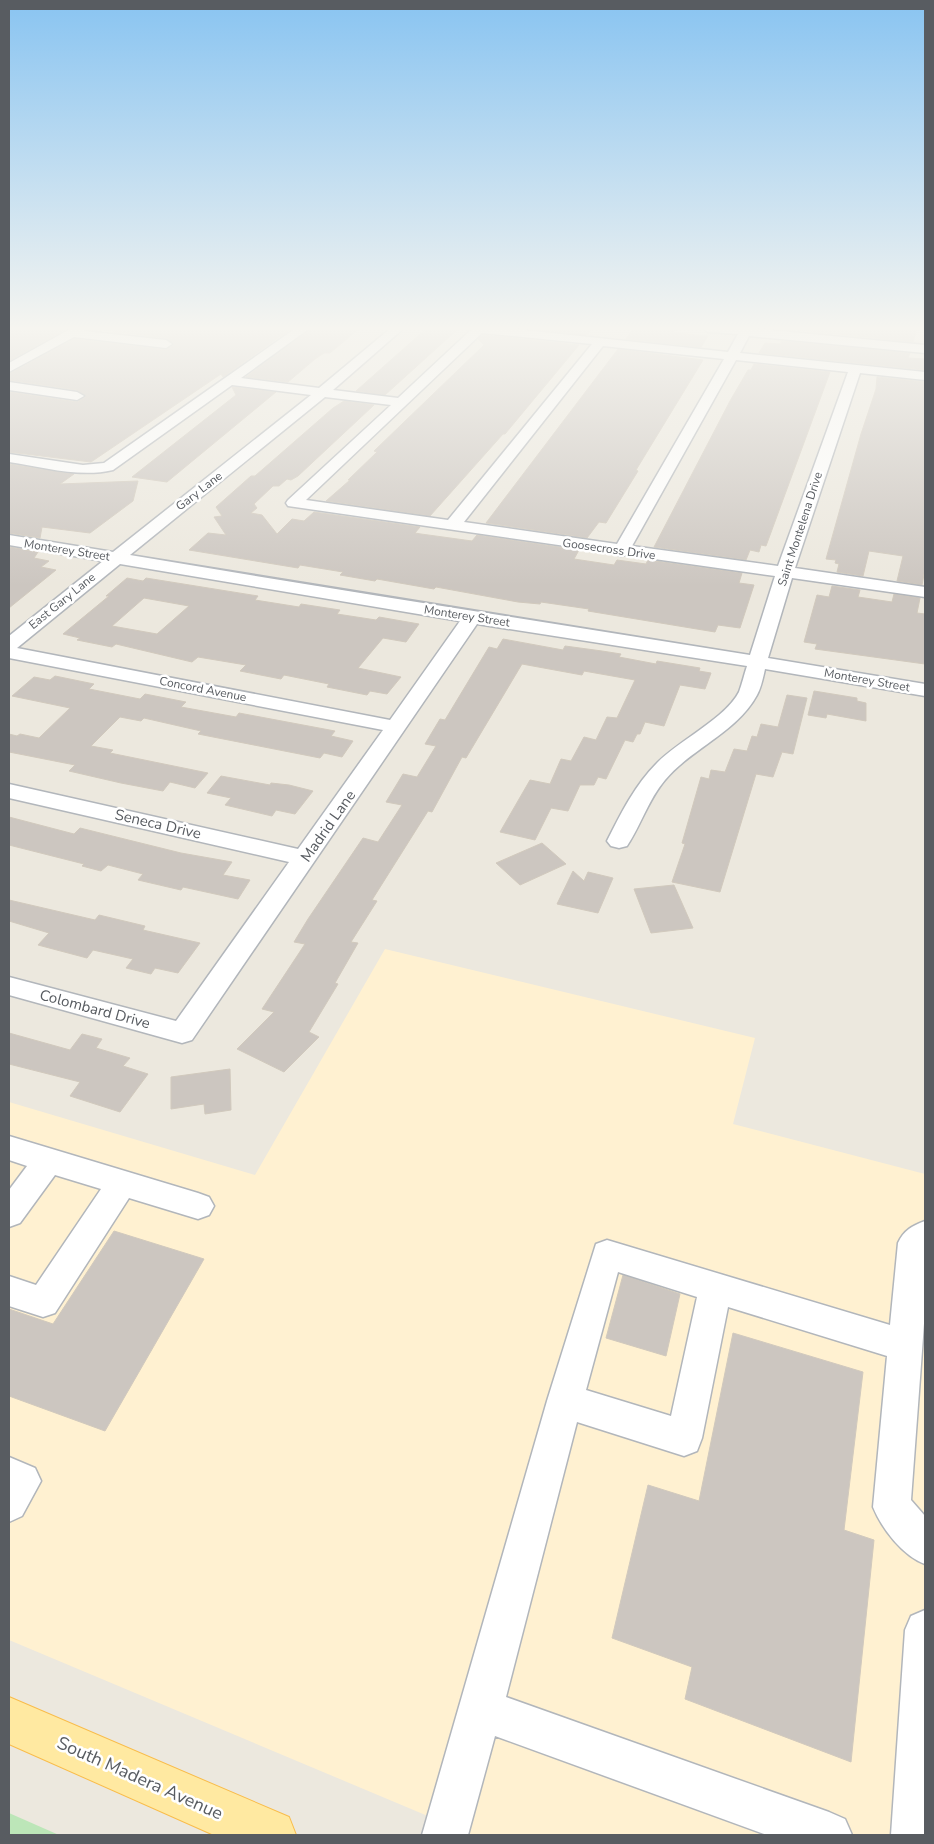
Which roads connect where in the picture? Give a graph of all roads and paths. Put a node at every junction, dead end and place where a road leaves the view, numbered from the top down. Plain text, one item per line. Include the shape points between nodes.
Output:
1 (183, 414) edge
2 (297, 414) edge
3 (389, 414) edge
4 (542, 414) edge
5 (698, 414) edge
6 (839, 414) edge
7 (9, 458) edge
8 (452, 526) junction
9 (9, 540) edge
10 (621, 551) junction
11 (115, 557) junction
12 (785, 572) junction
13 (925, 592) edge
14 (472, 618) junction
15 (9, 645) edge
16 (9, 652) edge
17 (759, 662) junction
18 (925, 690) edge
19 (397, 727) junction
20 (9, 791) edge
21 (619, 841) dead end
22 (306, 858) junction
23 (9, 986) edge
24 (182, 1033) joint
25 (9, 1148) edge
26 (48, 1161) junction
27 (122, 1183) junction
28 (198, 1206) dead end
29 (9, 1214) edge
30 (925, 1235) edge
31 (714, 1288) junction
32 (9, 1291) edge
33 (906, 1346) junction
34 (565, 1401) junction
35 (9, 1476) edge
36 (9, 1503) edge
37 (925, 1545) edge
38 (925, 1630) edge
39 (481, 1710) junction
40 (9, 1720) edge
41 (271, 1835) edge
42 (445, 1835) edge
43 (829, 1835) edge
44 (914, 1835) edge

1 - 7 street via 108,467 97,469
2 - 11 street, Gary Lane
3 - 8 street, Goosecross Drive via 294,503
4 - 8 street
5 - 10 street
6 - 12 street, Saint Montelena Drive
8 - 10 street, Goosecross Drive
9 - 11 street, Monterey Street
10 - 12 street, Goosecross Drive
11 - 14 street, Monterey Street
11 - 15 street, East Gary Lane
12 - 13 street, Goosecross Drive
12 - 17 street, Saint Montelena Drive
14 - 17 street, Monterey Street
14 - 19 street, Madrid Lane
16 - 19 street, Concord Avenue
17 - 18 street, Monterey Street
17 - 21 street, Saint Montelena Drive via 748,694 738,709 676,757 651,781 638,800
19 - 22 street, Madrid Lane
20 - 22 street, Seneca Drive
22 - 24 street, Madrid Lane
23 - 24 street, Colombard Drive
25 - 26 street
26 - 27 street
26 - 29 street
27 - 28 street
27 - 32 street via 43,1302
30 - 33 street via 914,1243
31 - 33 street
31 - 34 street via 607,1254
31 - 34 street via 684,1438
33 - 37 street via 892,1507
34 - 39 street
35 - 36 street via 22,1481
38 - 44 street
39 - 42 street
39 - 43 street
40 - 41 main road, South Madera Avenue

